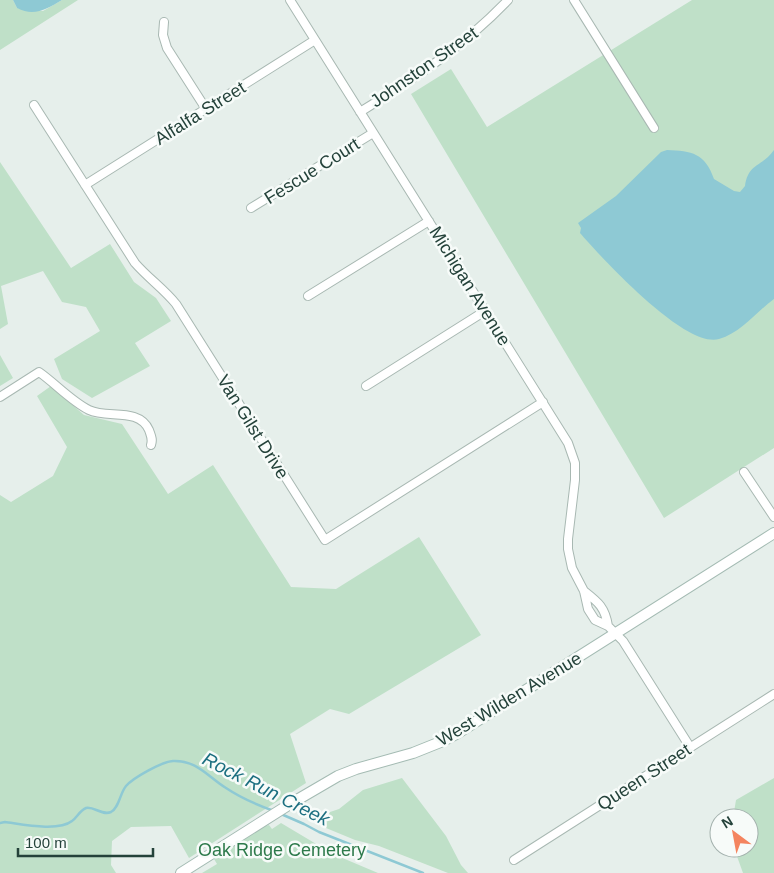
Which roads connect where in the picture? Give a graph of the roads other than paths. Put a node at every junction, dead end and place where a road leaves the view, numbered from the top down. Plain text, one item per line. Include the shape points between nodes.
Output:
1 (290, 0) edge
2 (508, 0) edge
3 (574, 0) edge
4 (164, 22) dead end
5 (315, 40) junction
6 (34, 105) dead end
7 (206, 109) junction
8 (360, 112) junction
9 (654, 128) dead end
10 (373, 133) junction
11 (85, 185) junction
12 (252, 208) dead end
13 (429, 220) junction
14 (308, 296) dead end
15 (485, 311) junction
16 (366, 386) dead end
17 (0, 397) edge
18 (543, 402) junction
19 (151, 445) dead end
20 (744, 472) dead end
21 (774, 517) edge
22 (774, 533) edge
23 (584, 591) junction
24 (608, 626) junction
25 (616, 634) junction
26 (774, 694) edge
27 (690, 747) junction
28 (514, 860) dead end
29 (194, 870) edge
30 (181, 873) edge

1 - 5 street, Michigan Avenue
2 - 8 street, Johnston Street via 454,50
3 - 9 street
4 - 7 street via 162,35 167,48
5 - 7 street, Alfalfa Street
5 - 8 street, Michigan Avenue
6 - 11 street, Van Gilst Drive
7 - 11 street, Alfalfa Street
8 - 10 street, Michigan Avenue
10 - 12 street, Fescue Court
10 - 13 street, Michigan Avenue
11 - 18 street, Van Gilst Drive via 135,263 176,304 325,540
13 - 14 street
13 - 15 street, Michigan Avenue
15 - 16 street
15 - 18 street, Michigan Avenue
17 - 19 street via 40,372 90,411 130,415 142,421 152,440
18 - 23 street, Michigan Avenue via 568,443 575,464 568,549 572,568
20 - 21 street
22 - 25 street, West Wilden Avenue
23 - 24 street, Michigan Avenue via 599,602
23 - 24 street, Michigan Avenue via 588,609 595,620
24 - 25 street, Michigan Avenue
25 - 27 street, Michigan Avenue
25 - 29 street, West Wilden Avenue via 443,741 338,776 266,819
26 - 27 street, Queen Street
27 - 28 street, Queen Street
29 - 30 street, West Wilden Avenue

